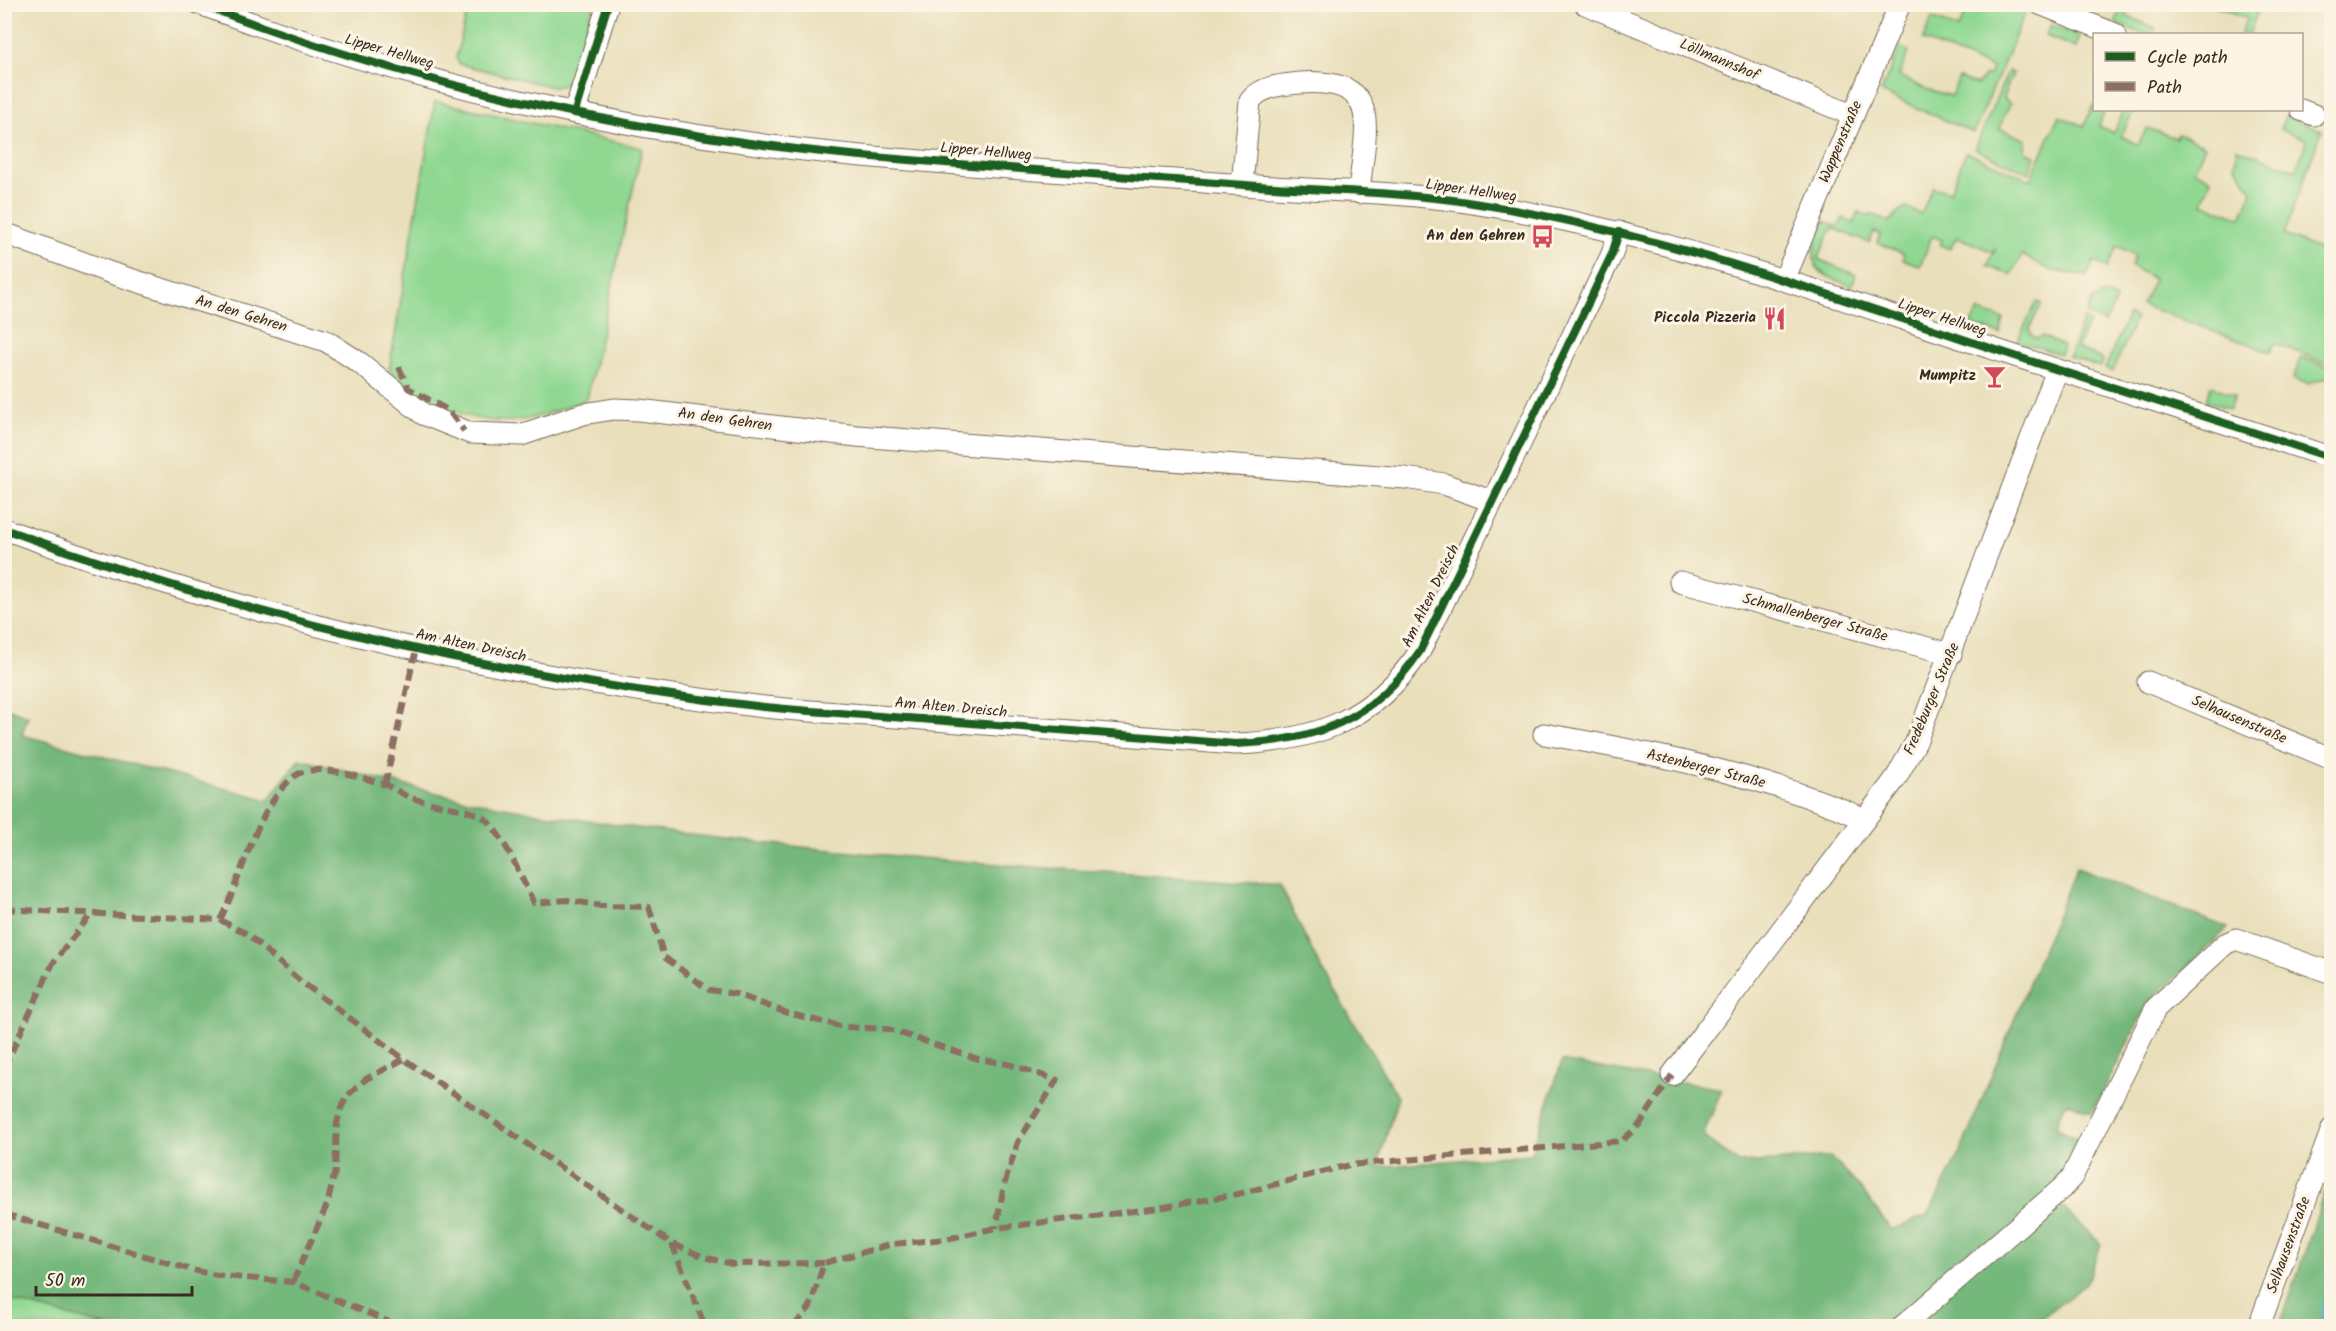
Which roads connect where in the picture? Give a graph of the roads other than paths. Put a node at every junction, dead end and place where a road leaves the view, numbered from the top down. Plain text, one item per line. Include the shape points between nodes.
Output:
1 (200, 4) edge
2 (608, 4) edge
3 (1585, 4) edge
4 (1900, 4) edge
5 (2040, 4) edge
6 (2112, 33) edge
7 (575, 111) junction
8 (1852, 115) junction
9 (1242, 185) junction
10 (1359, 193) junction
11 (1619, 232) junction
12 (4, 233) edge
13 (1784, 280) junction
14 (2057, 370) junction
15 (2331, 458) edge
16 (1491, 501) junction
17 (4, 529) edge
18 (1680, 582) dead end
19 (1951, 654) junction
20 (2148, 682) dead end
21 (1544, 734) dead end
22 (2331, 759) edge
23 (1865, 819) junction
24 (2331, 973) edge
25 (1672, 1075) dead end
26 (2331, 1129) edge
27 (1903, 1326) edge
28 (2259, 1326) edge

1 - 7 street, Lipper Hellweg via 325,47 445,82
2 - 7 street
3 - 8 street, Löllmannshof
4 - 8 street, Wappenstraße
5 - 6 street
7 - 9 street, Lipper Hellweg via 721,139 837,153
8 - 13 street, Wappenstraße
9 - 10 street, Lipper Hellweg
9 - 10 street via 1249,109 1255,94 1264,89 1321,82 1341,85 1354,92 1362,103 1366,118
10 - 11 street, Lipper Hellweg via 1458,201
11 - 13 street, Lipper Hellweg
11 - 16 street, Am Alten Dreisch via 1612,254
12 - 16 street, An den Gehren via 111,273 326,341 423,414 487,436 520,435 583,414 639,410 857,436 1405,478 1444,484
13 - 14 street, Lipper Hellweg
14 - 15 street, Lipper Hellweg
14 - 19 street, Fredeburger Straße
16 - 17 street, Am Alten Dreisch via 1429,636 1399,679 1354,717 1320,733 1235,744 765,707 554,677 281,616 141,576
18 - 19 street, Schmallenberger Straße
19 - 23 street, Fredeburger Straße via 1916,742 1896,778
20 - 22 street, Selhausenstraße
21 - 23 street, Astenberger Straße via 1723,771 1826,802
23 - 25 street, Fredeburger Straße
24 - 27 street via 2236,939 2225,944 2156,1008 2072,1177
26 - 28 street, Selhausenstraße

